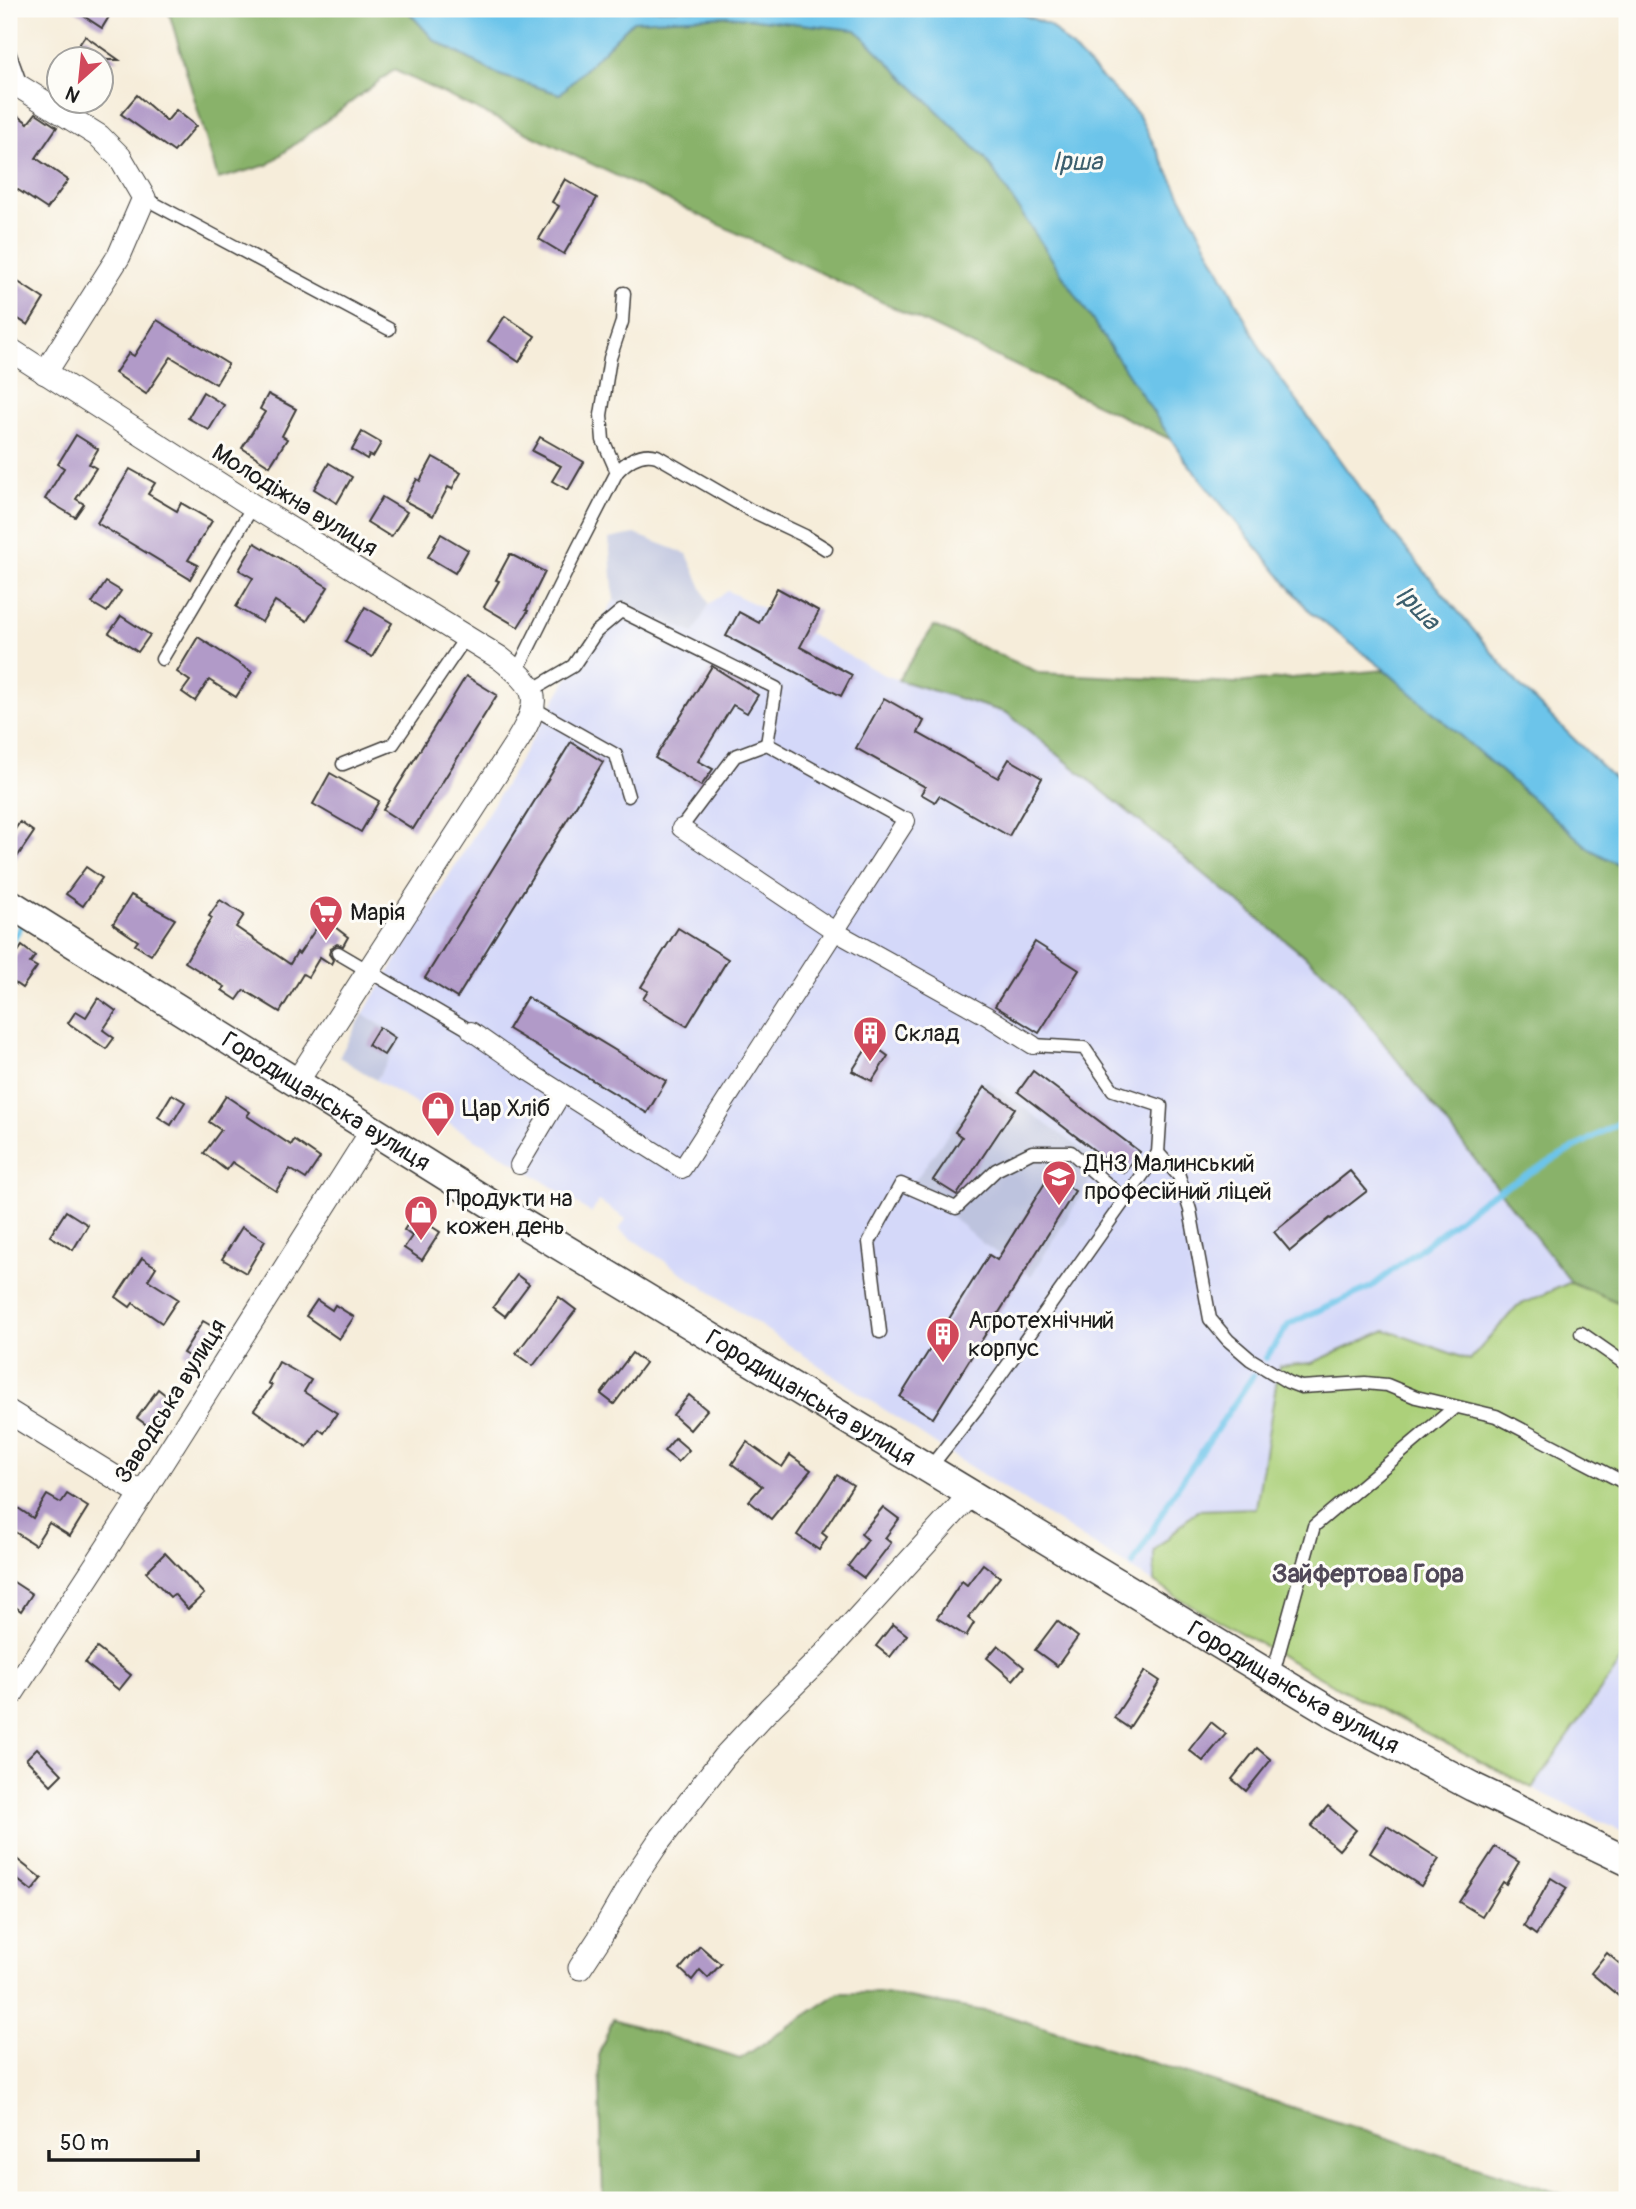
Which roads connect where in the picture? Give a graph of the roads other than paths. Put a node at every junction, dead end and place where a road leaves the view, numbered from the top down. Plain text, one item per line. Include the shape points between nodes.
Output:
1 (9, 52) edge
2 (15, 84) edge
3 (144, 198) junction
4 (624, 293) dead end
5 (389, 330) dead end
6 (9, 349) edge
7 (45, 373) junction
8 (617, 472) junction
9 (253, 506) junction
10 (825, 549) dead end
11 (466, 637) junction
12 (162, 659) dead end
13 (517, 671) junction
14 (533, 699) junction
15 (767, 744) junction
16 (343, 764) dead end
17 (628, 796) dead end
18 (906, 821) joint
19 (681, 828) joint
20 (9, 903) edge
21 (836, 932) junction
22 (338, 953) dead end
23 (368, 972) junction
24 (471, 1031) joint
25 (1033, 1045) joint
26 (296, 1083) junction
27 (562, 1093) junction
28 (372, 1131) junction
29 (1158, 1153) junction
30 (519, 1165) dead end
31 (1125, 1200) junction
32 (880, 1332) dead end
33 (1581, 1333) dead end
34 (1627, 1366) edge
35 (1455, 1407) junction
36 (9, 1412) edge
37 (928, 1470) junction
38 (1627, 1481) edge
39 (142, 1494) junction
40 (970, 1495) junction
41 (1272, 1676) junction
42 (9, 1698) edge
43 (1627, 1861) edge
44 (580, 1968) dead end

1 - 2 lane
2 - 3 street via 99,136 120,158
3 - 5 lane
3 - 7 street via 119,256
4 - 8 lane via 601,415 603,440
6 - 7 street, Молодіжна вулиця
7 - 9 street, Молодіжна вулиця
8 - 10 lane via 638,456 657,456
8 - 13 lane
9 - 11 street, Молодіжна вулиця
9 - 12 lane
11 - 13 street, Молодіжна вулиця
11 - 16 lane via 393,744
13 - 14 street, Молодіжна вулиця
14 - 15 lane via 573,666 596,632 621,611 776,688
14 - 17 lane via 616,755
14 - 23 street via 532,716 518,740
15 - 18 lane
15 - 19 lane via 735,756
18 - 21 street
19 - 21 street
20 - 26 street, Городищанська вулиця
21 - 25 street
21 - 27 street via 682,1169
22 - 23 lane
23 - 24 lane
23 - 26 street
24 - 27 street
25 - 29 lane via 1084,1048 1113,1090 1161,1105
26 - 28 street, Городищанська вулиця
27 - 30 street
28 - 37 street, Городищанська вулиця
28 - 39 street, Заводська вулиця
29 - 31 lane
29 - 35 lane via 1178,1176 1190,1210 1210,1319 1250,1359 1301,1387 1387,1385
31 - 32 lane via 1071,1152 1032,1152 996,1170 956,1208 901,1184 869,1242
31 - 37 lane
33 - 34 lane
35 - 38 lane via 1496,1416
35 - 41 lane via 1314,1526
36 - 39 street
37 - 40 street, Городищанська вулиця
39 - 42 street, Заводська вулиця
40 - 41 street, Городищанська вулиця
40 - 44 street via 716,1767 641,1866
41 - 43 street, Городищанська вулиця via 1380,1740

